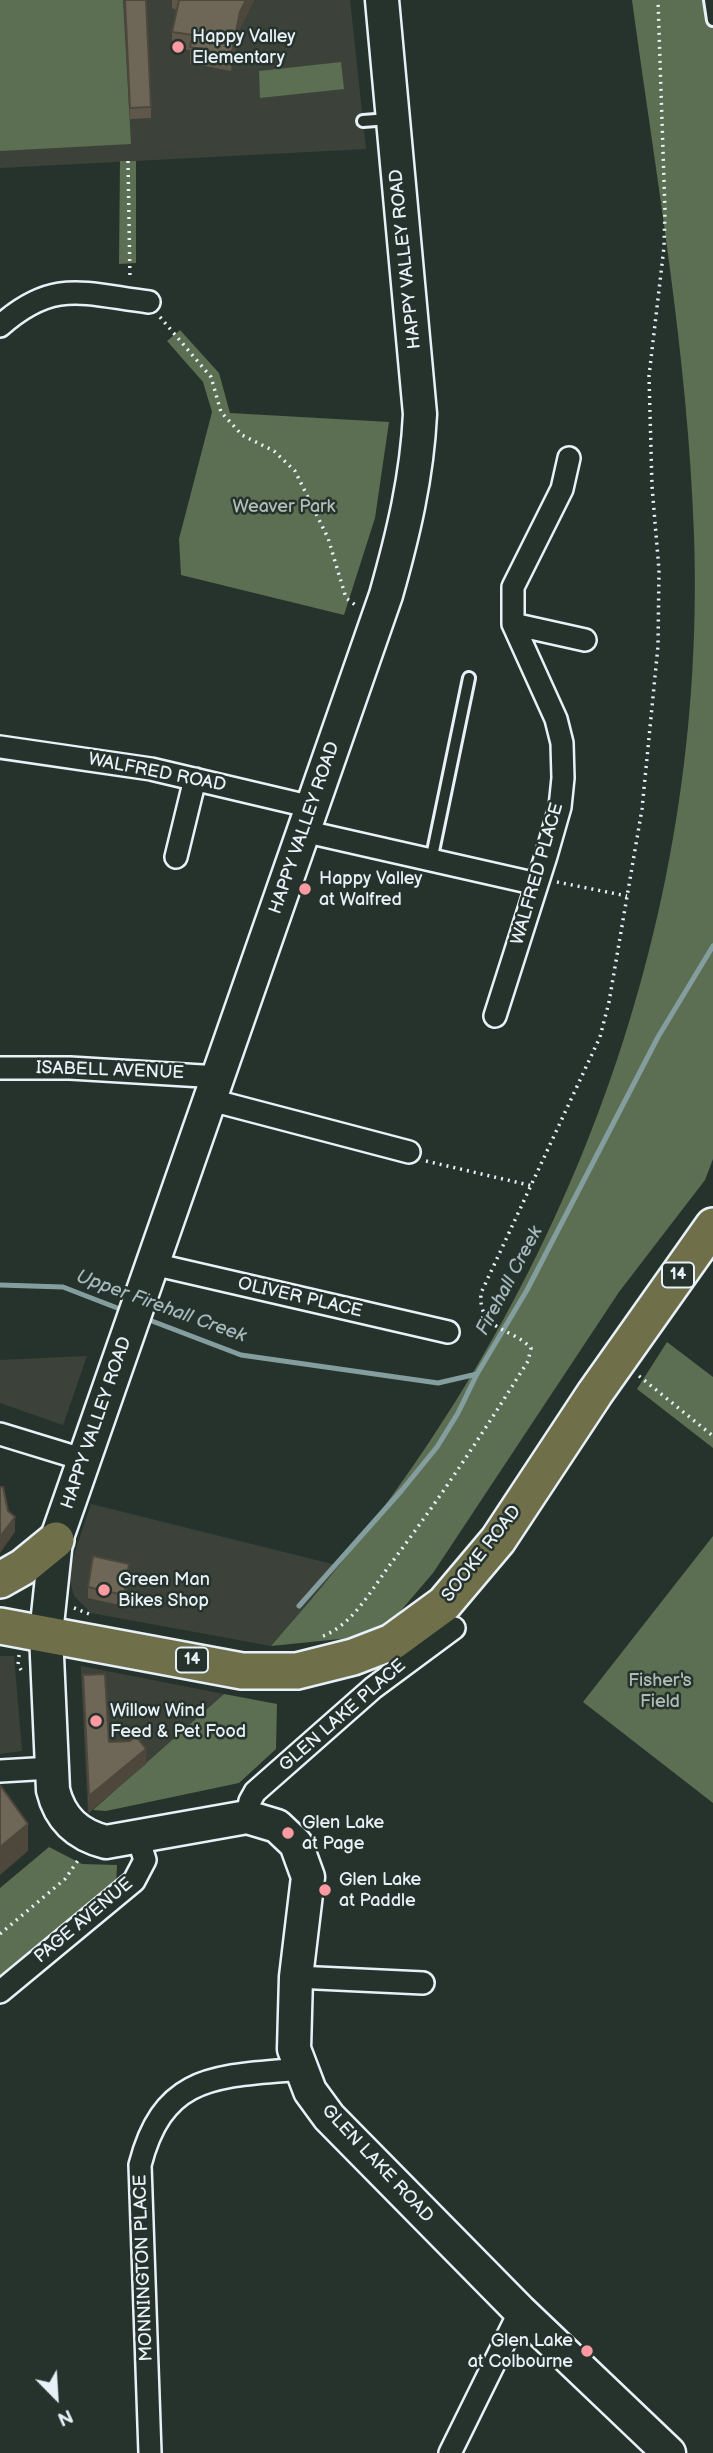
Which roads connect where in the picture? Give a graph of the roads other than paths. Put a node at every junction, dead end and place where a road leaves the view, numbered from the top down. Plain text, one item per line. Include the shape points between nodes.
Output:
1 (382, 0) edge
2 (710, 0) edge
3 (713, 20) edge
4 (141, 301) road end
5 (0, 326) edge
6 (569, 458) dead end
7 (513, 624) junction
8 (585, 640) dead end
9 (469, 678) dead end
10 (0, 747) edge
11 (195, 779) junction
12 (308, 819) junction
13 (176, 857) dead end
14 (431, 861) junction
15 (538, 881) junction
16 (495, 1016) dead end
17 (0, 1068) edge
18 (215, 1089) junction
19 (409, 1152) road end
20 (713, 1226) edge
21 (153, 1264) junction
22 (448, 1332) dead end
23 (0, 1434) edge
24 (85, 1460) junction
25 (56, 1540) junction
26 (0, 1580) edge
27 (0, 1626) edge
28 (454, 1628) dead end
29 (46, 1633) junction
30 (51, 1768) junction
31 (0, 1771) edge
32 (247, 1817) junction
33 (138, 1838) junction
34 (296, 1977) junction
35 (423, 1983) dead end
36 (0, 1992) edge
37 (300, 2069) junction
38 (520, 2311) junction
39 (150, 2453) edge
40 (450, 2453) edge
41 (669, 2453) edge

1 - 12 main road, HAPPY VALLEY ROAD via 378,120 420,414 414,482 404,535 377,621
2 - 3 lane
4 - 5 street via 64,291 22,307
6 - 7 street, WALFRED PLACE via 562,489 513,587
7 - 8 street
7 - 15 street, WALFRED PLACE via 542,685 562,743 560,807
9 - 14 lane
10 - 11 street, WALFRED ROAD via 89,758
11 - 12 street, WALFRED ROAD
11 - 13 street
12 - 14 street, WALFRED ROAD
12 - 18 main road, HAPPY VALLEY ROAD
14 - 15 street, WALFRED ROAD
15 - 16 street, WALFRED PLACE
17 - 18 street, ISABELL AVENUE via 70,1068
18 - 19 street, ISABELL AVENUE
18 - 21 main road, HAPPY VALLEY ROAD
20 - 29 main road, SOOKE ROAD / 14 via 498,1540 444,1604 392,1642 297,1671 242,1671
21 - 22 street, OLIVER PLACE
21 - 24 main road, HAPPY VALLEY ROAD
23 - 24 street
24 - 25 main road, HAPPY VALLEY ROAD
25 - 26 main road
25 - 29 main road, HAPPY VALLEY ROAD
27 - 29 main road, SOOKE ROAD / 14
28 - 32 street, GLEN LAKE PLACE via 373,1688 255,1792
29 - 30 main road
30 - 31 street
30 - 33 main road via 55,1800 72,1826 106,1842
32 - 33 main road
32 - 34 main road, GLEN LAKE ROAD via 277,1826 296,1844 306,1865 308,1896
33 - 36 street, PAGE AVENUE via 145,1860 134,1881
34 - 35 street
34 - 37 main road, GLEN LAKE ROAD via 294,2049
37 - 38 main road, GLEN LAKE ROAD via 328,2117
37 - 39 street, MONNINGTON PLACE via 214,2078 192,2087 173,2099 148,2136 140,2165
38 - 40 street
38 - 41 main road, GLEN LAKE ROAD

